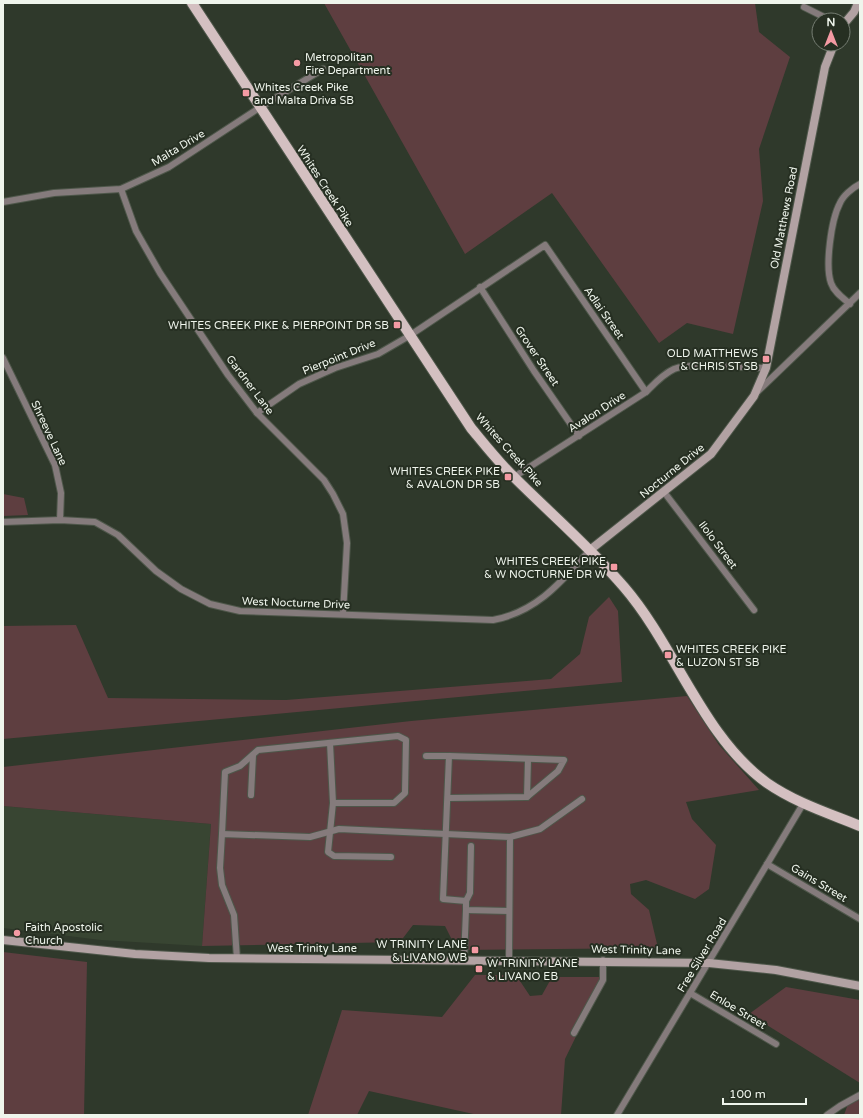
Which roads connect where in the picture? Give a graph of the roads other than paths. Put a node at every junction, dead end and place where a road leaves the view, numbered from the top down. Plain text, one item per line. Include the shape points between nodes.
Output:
1 (192, 3) edge
2 (858, 3) edge
3 (804, 7) dead end
4 (814, 12) edge
5 (851, 16) edge
6 (831, 52) edge
7 (323, 69) dead end
8 (259, 108) junction
9 (860, 184) edge
10 (121, 189) junction
11 (3, 202) edge
12 (545, 245) joint
13 (480, 287) junction
14 (860, 294) edge
15 (850, 304) junction
16 (409, 336) junction
17 (3, 358) edge
18 (766, 368) junction
19 (646, 392) junction
20 (754, 396) junction
21 (257, 413) junction
22 (579, 436) junction
23 (514, 477) junction
24 (664, 492) junction
25 (60, 520) junction
26 (3, 522) edge
27 (590, 550) junction
28 (754, 610) dead end
29 (343, 614) junction
30 (330, 743) junction
31 (253, 755) junction
32 (426, 756) dead end
33 (449, 756) junction
34 (528, 759) junction
35 (251, 795) dead end
36 (527, 797) junction
37 (448, 798) junction
38 (582, 799) dead end
39 (333, 803) junction
40 (803, 804) junction
41 (860, 824) edge
42 (331, 831) junction
43 (222, 834) junction
44 (447, 834) junction
45 (510, 836) junction
46 (471, 846) dead end
47 (392, 857) dead end
48 (767, 864) junction
49 (466, 900) junction
50 (466, 910) junction
51 (509, 911) junction
52 (860, 919) edge
53 (3, 940) edge
54 (237, 958) junction
55 (464, 960) junction
56 (603, 960) junction
57 (509, 961) junction
58 (709, 963) junction
59 (860, 986) edge
60 (690, 993) junction
61 (574, 1033) dead end
62 (776, 1044) dead end
63 (860, 1096) edge
64 (617, 1115) edge
65 (827, 1115) edge

1 - 8 main road, Whites Creek Pike
2 - 5 main road
3 - 4 street
6 - 18 main road, Old Matthews Road via 825,68
7 - 8 street, Malta Drive
8 - 10 street, Malta Drive via 169,167
8 - 16 main road, Whites Creek Pike
9 - 15 street via 840,203 830,250 831,283 834,290
10 - 11 street, Malta Drive via 54,193
10 - 21 street, Gardner Lane via 136,231 160,273 228,375
12 - 13 street, Pierpoint Drive
12 - 19 street, Adlai Street
13 - 16 street, Pierpoint Drive
13 - 22 street, Grover Street
14 - 15 street
15 - 20 street
16 - 21 street, Pierpoint Drive via 378,354 335,368 299,384
16 - 23 main road, Whites Creek Pike via 471,428
17 - 25 street, Shreeve Lane via 55,466 61,493
18 - 19 street, Avalon Drive via 691,366 674,369 663,375
18 - 20 main road, Old Matthews Road
19 - 22 street, Avalon Drive
20 - 24 main road, Nocturne Drive via 711,454
21 - 29 street, Gardner Lane via 324,480 342,514 347,543
22 - 23 street, Avalon Drive
23 - 27 main road, Whites Creek Pike
24 - 27 main road, Nocturne Drive
24 - 28 street, Ilolo Street
25 - 26 street, West Nocturne Drive
25 - 29 street, West Nocturne Drive via 95,522 118,535 156,571 181,589 210,604 240,612
27 - 29 street, West Nocturne Drive via 546,596 527,609 504,618 452,620
27 - 40 main road, Whites Creek Pike via 624,587 655,627 693,693 723,737 767,782
30 - 31 street via 258,750
30 - 39 street
30 - 39 street via 398,736 406,740 406,793 394,803
31 - 35 street
31 - 43 street via 240,766 225,772
32 - 33 street
33 - 34 street
33 - 37 street
34 - 36 street
34 - 36 street via 564,760 558,771
36 - 37 street
37 - 44 street
38 - 45 street via 540,829
39 - 42 street
40 - 41 main road, Whites Creek Pike
40 - 48 street, Free Silver Road
42 - 43 street via 310,837
42 - 44 street via 339,829
42 - 47 street via 328,852 334,856
43 - 54 street via 222,885 234,915
44 - 45 street
44 - 49 street via 443,899
45 - 51 street
46 - 49 street via 470,893
48 - 52 street, Gains Street
48 - 58 street, Free Silver Road
49 - 50 street
50 - 51 street
50 - 55 street
51 - 57 street
53 - 54 main road, West Trinity Lane via 135,954
54 - 55 main road, West Trinity Lane
55 - 57 main road, West Trinity Lane
56 - 57 main road, West Trinity Lane
56 - 58 main road, West Trinity Lane
56 - 61 street via 603,980
58 - 59 main road, West Trinity Lane via 776,970
58 - 60 street, Free Silver Road
60 - 62 street, Enloe Street
60 - 64 street, Free Silver Road
63 - 65 street

